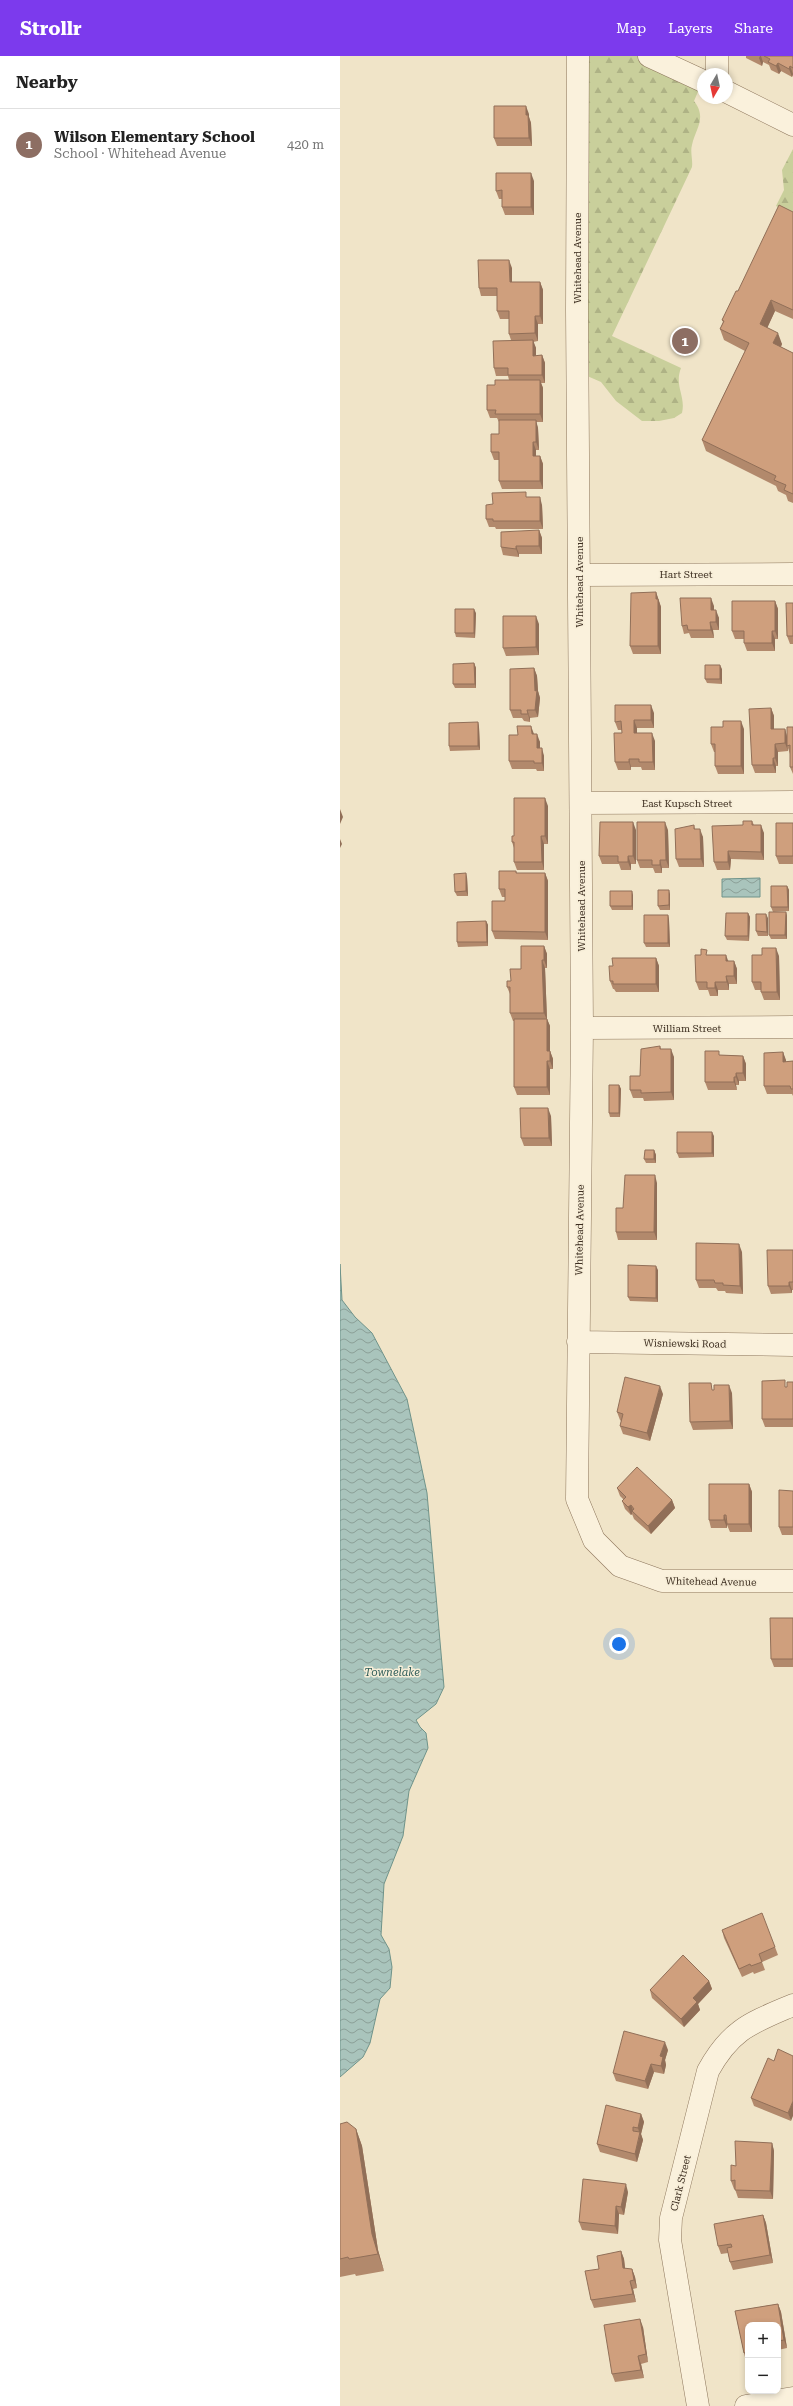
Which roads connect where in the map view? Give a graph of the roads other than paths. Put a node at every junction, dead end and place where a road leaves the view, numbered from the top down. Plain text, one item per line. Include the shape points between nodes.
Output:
1 (578, 56) edge
2 (650, 56) edge
3 (718, 56) edge
4 (717, 68) edge
5 (697, 78) edge
6 (733, 95) edge
7 (793, 125) edge
8 (793, 574) edge
9 (579, 575) junction
10 (793, 802) edge
11 (581, 803) junction
12 (793, 1027) edge
13 (582, 1028) junction
14 (578, 1342) junction
15 (793, 1345) edge
16 (793, 1582) edge
17 (793, 2005) edge
18 (793, 2398) edge
19 (698, 2406) edge
20 (746, 2406) edge

1 - 9 street, Whitehead Avenue
2 - 5 street
3 - 4 street
6 - 7 street
8 - 9 street, Hart Street
9 - 11 street, Whitehead Avenue
10 - 11 street, East Kupsch Street
11 - 13 street, Whitehead Avenue
12 - 13 street, William Street
13 - 14 street, Whitehead Avenue
14 - 15 street, Wisniewski Road
14 - 16 street, Whitehead Avenue via 577,1499 594,1540 620,1566 662,1581
17 - 19 street, Clark Street via 746,2027 728,2040 717,2054 708,2071 671,2218 670,2240
18 - 20 street

